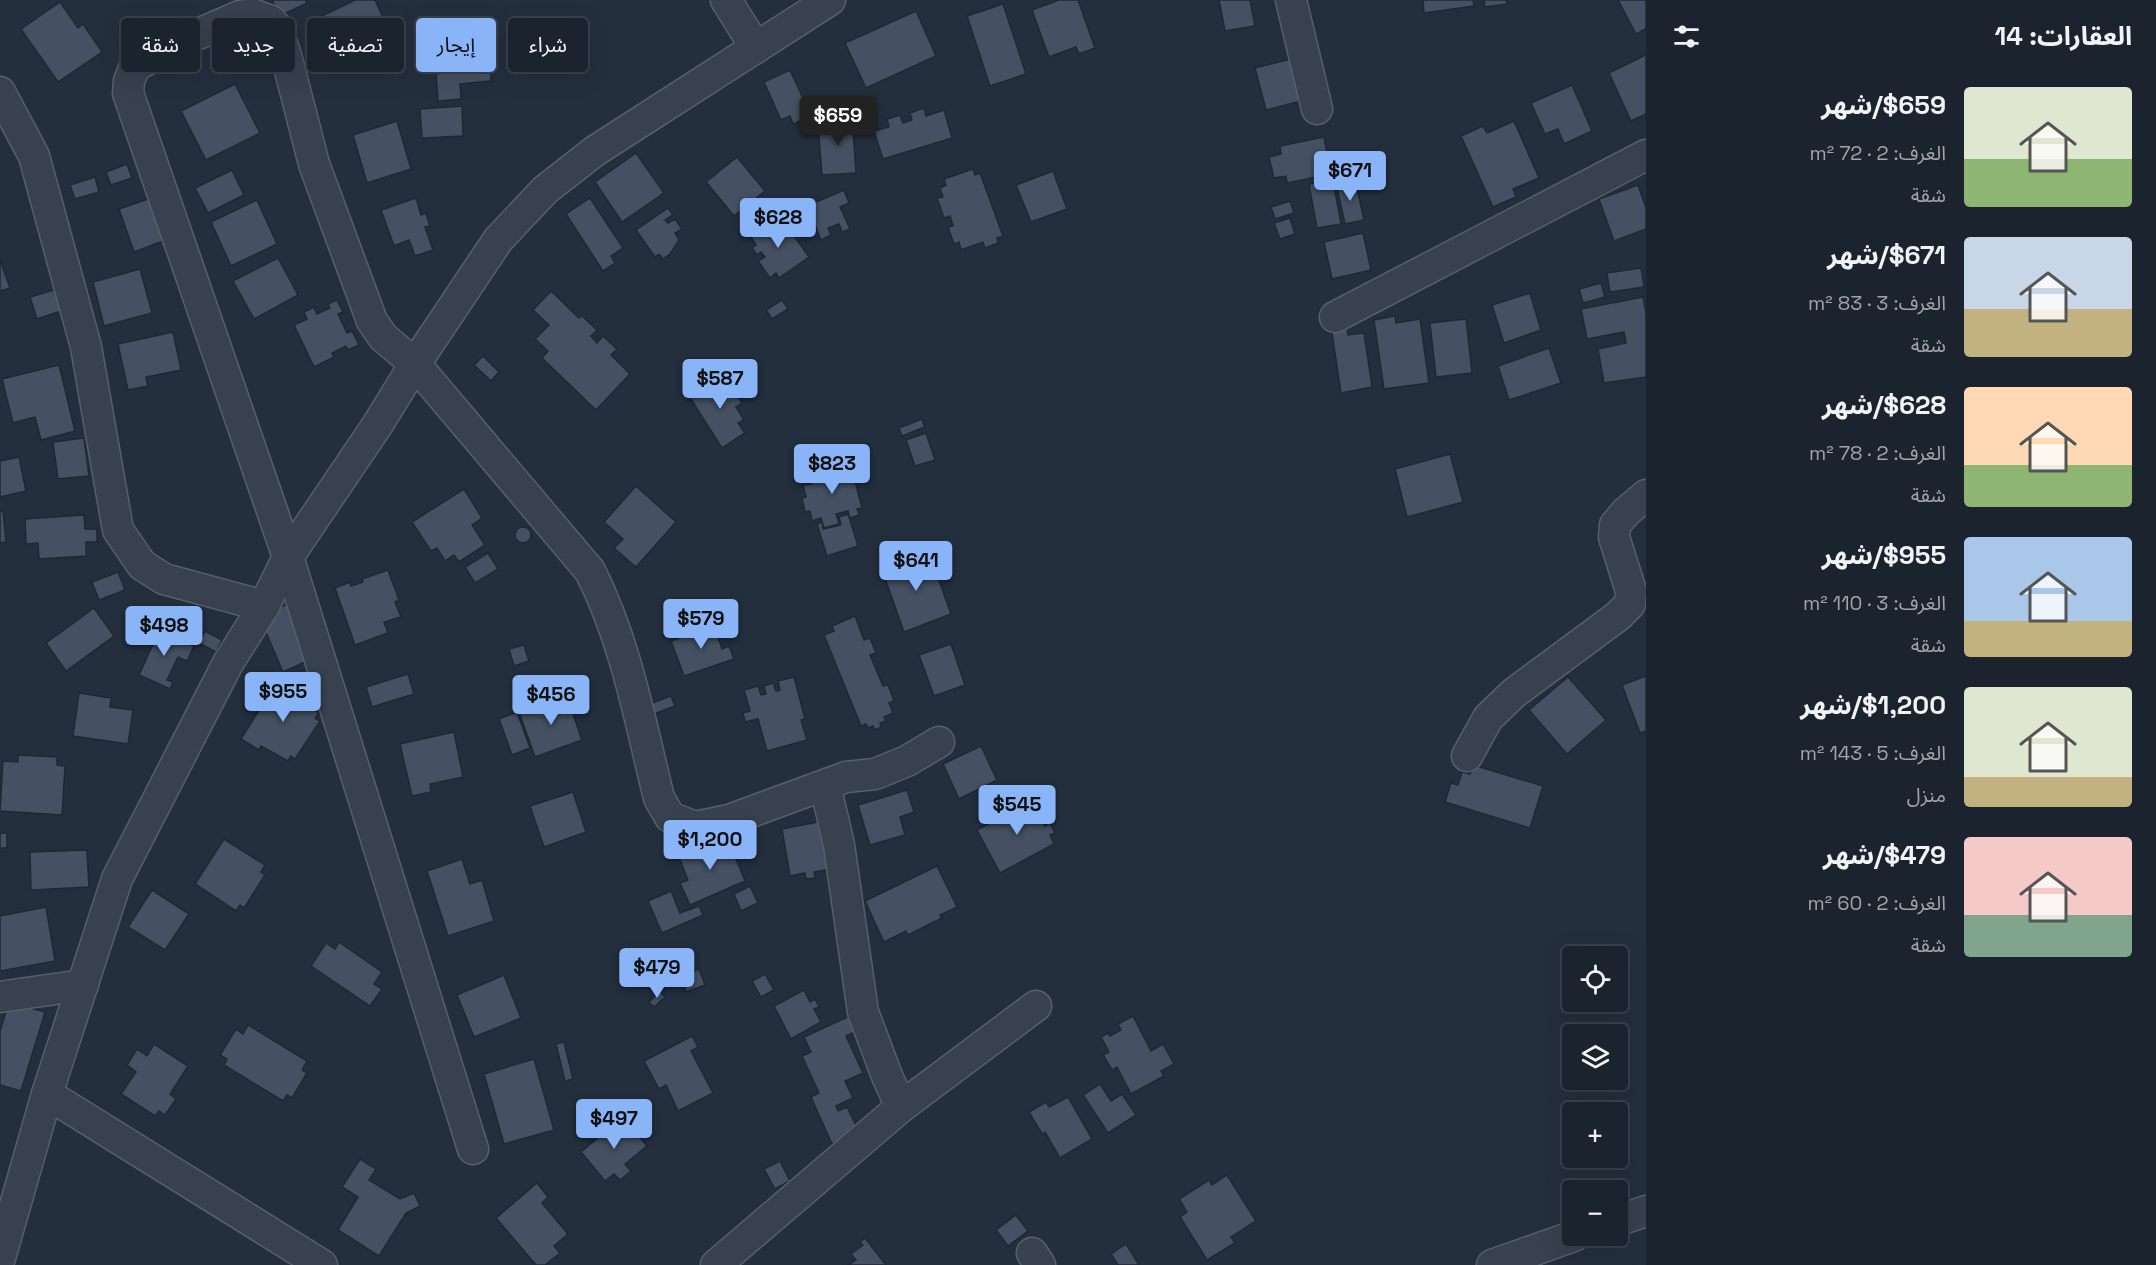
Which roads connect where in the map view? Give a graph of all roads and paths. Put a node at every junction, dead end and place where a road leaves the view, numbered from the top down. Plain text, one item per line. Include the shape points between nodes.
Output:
1 (726, 0) edge
2 (830, 0) edge
3 (1291, 0) edge
4 (756, 48) junction
5 (0, 92) edge
6 (1317, 109) dead end
7 (1646, 155) edge
8 (1335, 317) dead end
9 (415, 364) junction
10 (1646, 495) edge
11 (288, 557) junction
12 (264, 606) junction
13 (939, 742) dead end
14 (1467, 756) dead end
15 (825, 784) junction
16 (83, 985) junction
17 (0, 997) edge
18 (1036, 1006) dead end
19 (47, 1094) junction
20 (901, 1107) junction
21 (473, 1149) dead end
22 (1646, 1211) edge
23 (1628, 1217) edge
24 (1562, 1243) edge
25 (0, 1258) edge
26 (1533, 1259) edge
27 (322, 1265) edge
28 (716, 1265) edge
29 (1492, 1265) edge

1 - 4 street
2 - 4 street
3 - 6 street
4 - 9 street via 595,151 545,190 498,240
5 - 12 street via 34,156 80,324 118,530 142,565 164,579
7 - 8 street
9 - 11 street
9 - 11 street via 382,337 372,321 314,164 287,59 272,21 252,14 240,16 135,66 128,93
9 - 15 street via 590,571 623,648 659,798 670,817 695,827 718,823
10 - 14 street via 1615,525 1614,537 1630,591 1630,604 1514,693 1488,718
11 - 12 street
11 - 21 street
12 - 16 street via 228,663 117,879
13 - 15 street via 874,774
15 - 20 street via 839,845 863,1012
16 - 17 street
16 - 19 street
18 - 20 street
19 - 25 street
19 - 27 street
20 - 28 street
22 - 23 street
24 - 26 street
26 - 29 street

